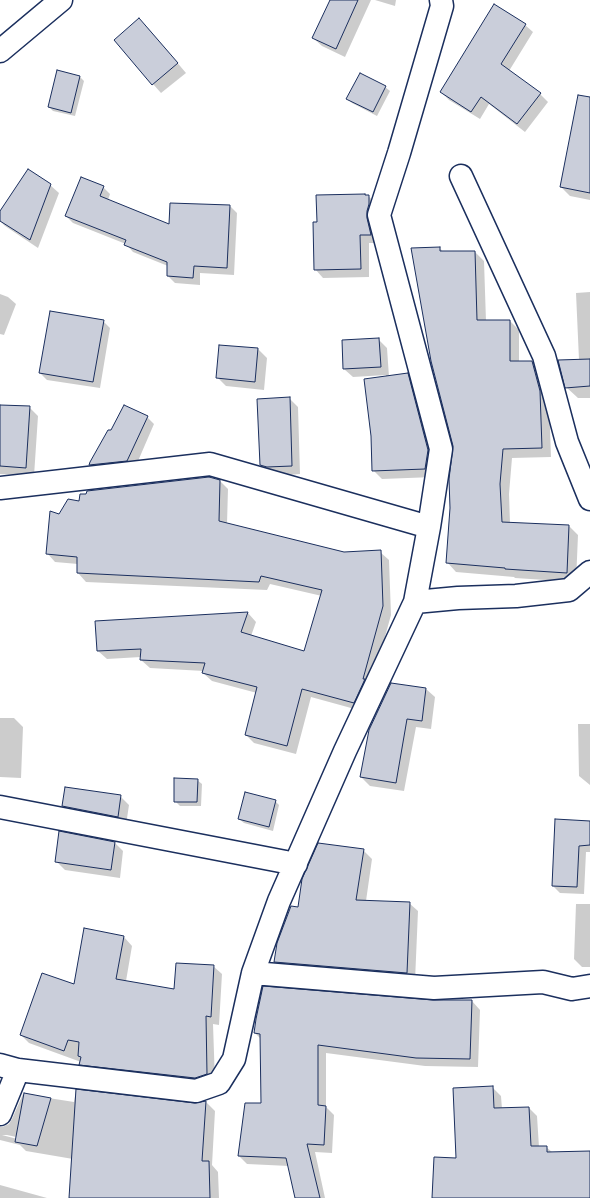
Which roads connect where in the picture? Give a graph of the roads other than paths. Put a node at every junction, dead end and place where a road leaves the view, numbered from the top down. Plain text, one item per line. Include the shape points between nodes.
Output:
1 (62, 0) edge
2 (441, 0) edge
3 (0, 51) edge
4 (461, 176) dead end
5 (0, 488) edge
6 (590, 499) edge
7 (430, 527) junction
8 (590, 572) edge
9 (415, 602) junction
10 (0, 806) edge
11 (296, 864) junction
12 (253, 973) junction
13 (590, 986) edge
14 (9, 1067) edge
15 (0, 1114) edge

1 - 3 street
2 - 7 street via 440,13 379,215 441,449
4 - 6 street via 544,356 567,442
5 - 7 street via 210,464
7 - 9 street
8 - 9 street via 569,590
9 - 11 street via 345,751
10 - 11 street
11 - 12 street via 279,901
12 - 13 street via 434,988 543,982 572,989
12 - 14 street via 234,1059 219,1083 196,1091
14 - 15 street

